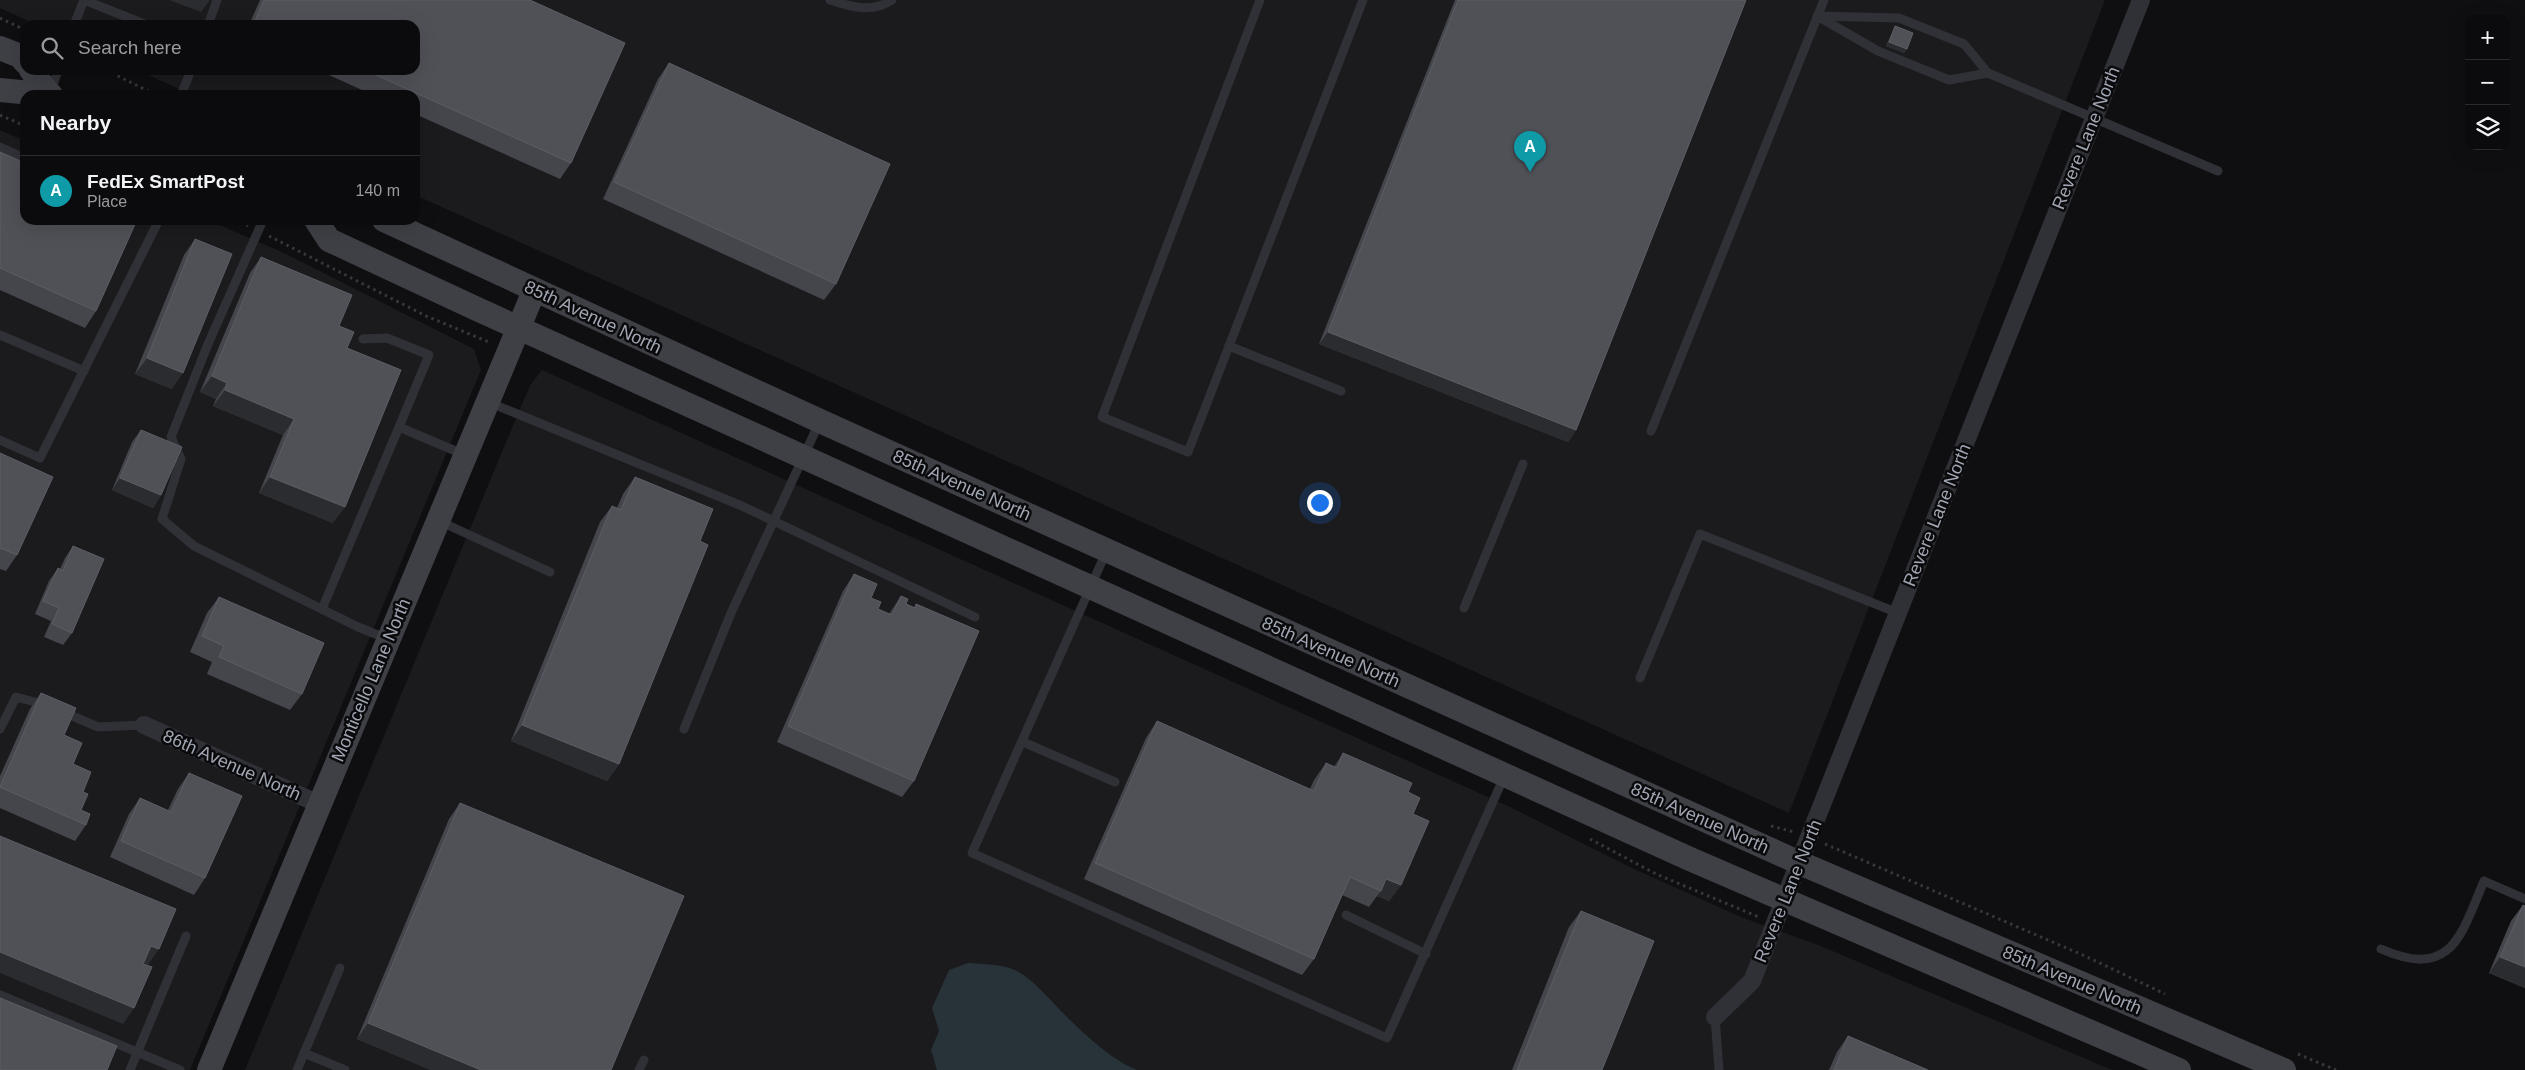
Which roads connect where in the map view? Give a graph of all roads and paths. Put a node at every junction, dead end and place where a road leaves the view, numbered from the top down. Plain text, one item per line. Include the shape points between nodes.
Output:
1 (84, 0) edge
2 (217, 0) edge
3 (830, 0) edge
4 (892, 0) edge
5 (1260, 0) edge
6 (1364, 0) edge
7 (1824, 0) edge
8 (2141, 0) edge
9 (1817, 16) junction
10 (0, 18) edge
11 (76, 20) edge
12 (134, 20) edge
13 (210, 20) edge
14 (20, 28) edge
15 (0, 48) edge
16 (20, 56) edge
17 (1988, 74) junction
18 (35, 75) edge
19 (57, 75) edge
20 (116, 75) edge
21 (189, 75) edge
22 (0, 90) edge
23 (47, 90) edge
24 (52, 90) edge
25 (146, 90) edge
26 (183, 90) edge
27 (20, 92) edge
28 (0, 115) edge
29 (2093, 118) junction
30 (20, 124) edge
31 (0, 147) edge
32 (20, 156) edge
33 (2218, 171) dead end
34 (157, 225) edge
35 (246, 225) edge
36 (260, 225) edge
37 (319, 225) edge
38 (395, 225) edge
39 (258, 230) junction
40 (534, 290) junction
41 (518, 328) junction
42 (0, 335) edge
43 (478, 339) dead end
44 (363, 340) dead end
45 (1229, 346) junction
46 (84, 371) junction
47 (1342, 391) dead end
48 (487, 402) junction
49 (820, 421) junction
50 (399, 427) junction
51 (1651, 431) dead end
52 (0, 440) edge
53 (465, 455) junction
54 (804, 457) junction
55 (1523, 464) dead end
56 (438, 520) junction
57 (774, 522) junction
58 (1107, 550) junction
59 (550, 572) dead end
60 (1091, 587) junction
61 (1464, 608) dead end
62 (322, 609) junction
63 (1898, 613) junction
64 (975, 617) dead end
65 (388, 639) junction
66 (1640, 678) dead end
67 (144, 725) joint
68 (0, 728) edge
69 (684, 729) dead end
70 (1023, 742) junction
71 (1505, 776) junction
72 (1115, 782) dead end
73 (319, 804) junction
74 (1846, 852) dead end
75 (1800, 864) junction
76 (2525, 899) edge
77 (1785, 901) junction
78 (1346, 916) dead end
79 (186, 936) dead end
80 (2382, 949) dead end
81 (1426, 954) junction
82 (340, 968) dead end
83 (0, 995) edge
84 (2169, 996) dead end
85 (1715, 1017) joint
86 (138, 1052) junction
87 (304, 1053) junction
88 (644, 1060) dead end
89 (2288, 1060) edge
90 (130, 1070) edge
91 (180, 1070) edge
92 (209, 1070) edge
93 (297, 1070) edge
94 (345, 1070) edge
95 (639, 1070) edge
96 (1719, 1070) edge
97 (2179, 1070) edge
98 (2336, 1070) edge

1 - 11 lane
1 - 12 lane
2 - 13 lane
3 - 4 lane via 857,8 875,8
5 - 45 lane via 1102,417 1188,452
6 - 45 lane
7 - 9 lane
8 - 29 street, Revere Lane North
9 - 17 lane via 1878,51 1949,80
9 - 17 lane via 1899,18 1964,44
9 - 51 lane
10 - 14 path
15 - 16 main road
17 - 29 lane
18 - 23 main road
19 - 24 lane
20 - 25 path
21 - 26 lane
22 - 27 main road
28 - 30 path
29 - 33 lane
29 - 63 street, Revere Lane North
31 - 32 lane
34 - 46 lane
35 - 39 path
36 - 39 lane
37 - 41 main road via 329,240
38 - 40 main road, 85th Avenue North
39 - 43 path
39 - 62 lane via 171,437 181,459 162,519 194,546
40 - 41 main road, Monticello Lane North
40 - 49 main road, 85th Avenue North
41 - 48 main road, Monticello Lane North
41 - 54 main road
42 - 46 lane
44 - 50 lane via 387,338 430,355
45 - 47 lane
46 - 52 lane via 40,458
48 - 53 main road, Monticello Lane North
48 - 57 lane
49 - 54 lane
49 - 58 main road, 85th Avenue North
50 - 53 lane
50 - 62 lane
53 - 56 main road, Monticello Lane North
54 - 57 lane
54 - 60 main road
55 - 61 lane
56 - 59 lane
56 - 65 main road, Monticello Lane North
57 - 64 lane
57 - 69 lane via 731,613
58 - 60 lane
58 - 75 main road, 85th Avenue North
60 - 70 lane
60 - 71 main road
62 - 65 lane
63 - 66 lane via 1700,534
63 - 75 street, Revere Lane North
65 - 73 main road, Monticello Lane North
67 - 68 lane via 98,727 38,702 16,697
67 - 73 street, 86th Avenue North
70 - 72 lane
70 - 81 lane via 972,853 1387,1038
71 - 77 main road
71 - 81 lane
73 - 92 main road, Monticello Lane North
74 - 84 path
75 - 77 street, Revere Lane North
75 - 89 main road, 85th Avenue North
76 - 80 lane via 2484,881 2458,940 2450,950 2419,960
77 - 85 street, Revere Lane North via 1752,981
77 - 97 main road
78 - 81 lane
79 - 86 lane
82 - 87 lane
83 - 86 lane
85 - 96 lane
86 - 90 lane
86 - 91 lane
87 - 93 lane
87 - 94 lane
88 - 95 lane
89 - 98 path

